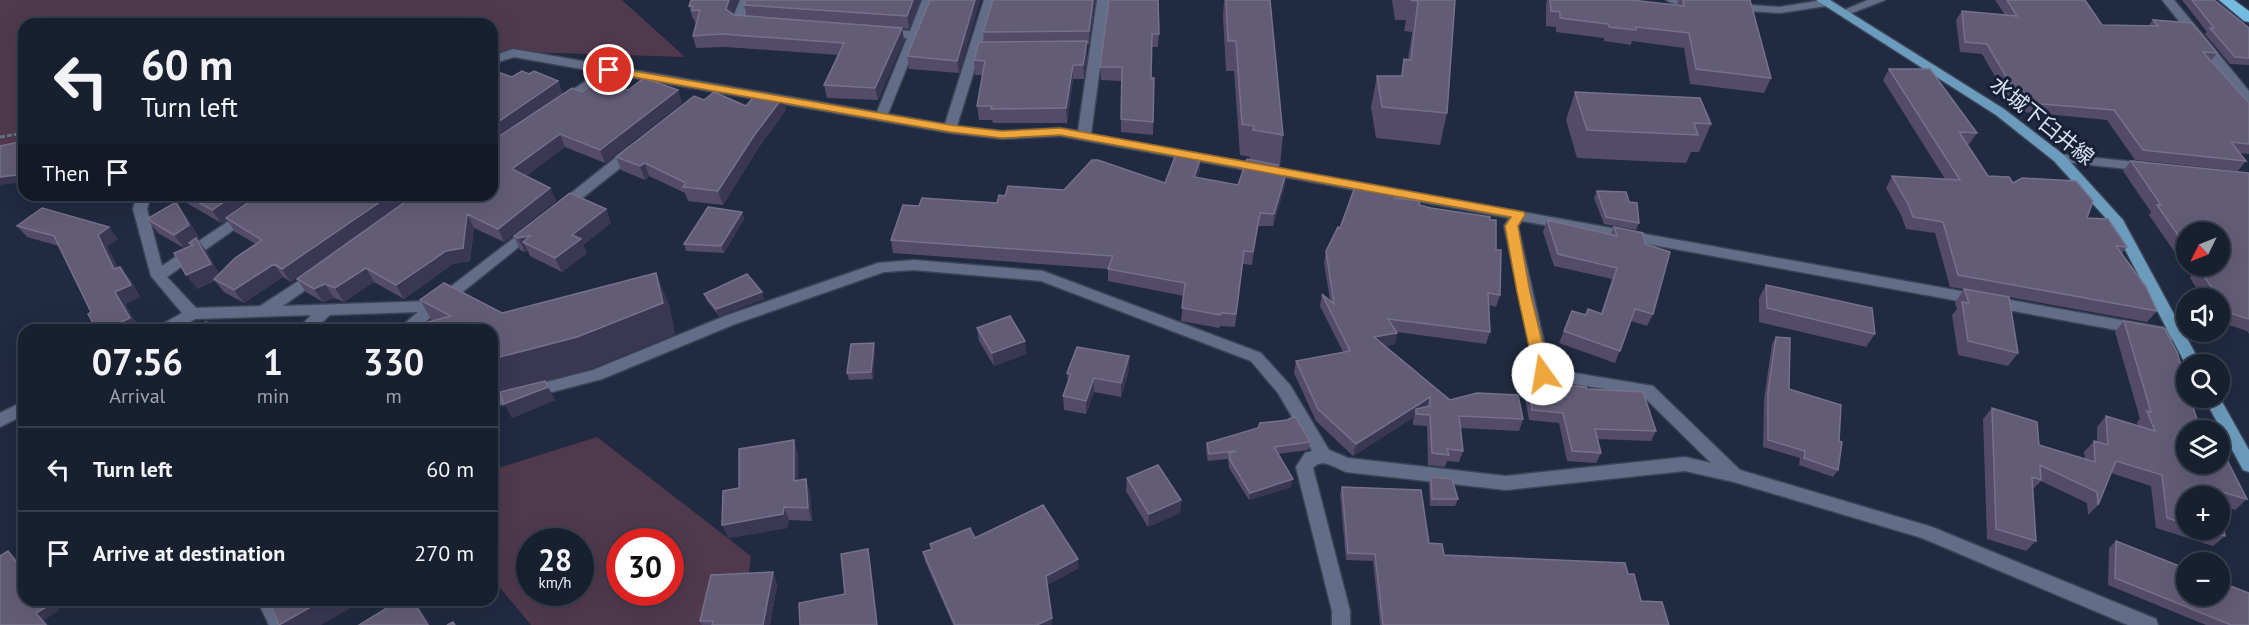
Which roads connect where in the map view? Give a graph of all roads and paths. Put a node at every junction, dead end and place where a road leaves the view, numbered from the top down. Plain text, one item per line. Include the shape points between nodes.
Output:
1 (746, 0) edge
2 (928, 0) edge
3 (990, 0) edge
4 (1103, 0) edge
5 (1672, 0) edge
6 (1879, 0) edge
7 (2168, 0) edge
8 (2226, 0) edge
9 (1824, 1) edge
10 (1843, 13) junction
11 (2249, 18) edge
12 (760, 24) edge
13 (867, 32) edge
14 (914, 36) junction
15 (498, 58) edge
16 (609, 70) junction
17 (712, 88) junction
18 (2249, 99) edge
19 (694, 103) edge
20 (550, 111) edge
21 (881, 117) junction
22 (950, 129) junction
23 (18, 134) edge
24 (1084, 136) junction
25 (0, 137) edge
26 (648, 139) edge
27 (2059, 159) junction
28 (2154, 168) edge
29 (142, 201) edge
30 (267, 201) edge
31 (1519, 215) junction
32 (328, 266) edge
33 (158, 276) junction
34 (437, 306) junction
35 (326, 310) junction
36 (263, 312) junction
37 (192, 314) junction
38 (174, 324) edge
39 (311, 324) edge
40 (413, 324) edge
41 (2176, 333) edge
42 (2176, 335) edge
43 (502, 399) edge
44 (2218, 408) edge
45 (18, 410) edge
46 (0, 421) edge
47 (1323, 455) junction
48 (2249, 465) edge
49 (1734, 475) junction
50 (269, 606) edge
51 (278, 625) edge
52 (1341, 625) edge
53 (2149, 625) edge

1 - 12 street via 737,22
2 - 14 street
3 - 22 street via 980,51
4 - 24 street via 1091,49
5 - 9 street via 1780,10
6 - 10 street
7 - 18 street
8 - 11 highway
9 - 10 main road, 水城下臼井線
10 - 27 main road, 水城下臼井線 via 2000,112
13 - 14 street
14 - 21 street
15 - 16 street via 513,53
16 - 17 street
16 - 20 street
17 - 19 street
17 - 21 street
21 - 22 street
22 - 24 street via 1002,135 1060,132
23 - 25 path
24 - 31 street
26 - 34 street
27 - 28 street
27 - 41 main road, 水城下臼井線 via 2118,223
29 - 33 street via 140,209
30 - 33 street
31 - 42 street
31 - 49 street via 1512,226 1543,374 1647,390
32 - 36 street
33 - 37 street
34 - 35 street
34 - 40 street
35 - 36 street
35 - 39 street
36 - 37 street
37 - 38 street
43 - 47 street via 596,375 730,320 883,267 914,265 1043,276 1256,357 1284,389
44 - 48 main road
45 - 46 street
47 - 49 street via 1346,465 1506,483 1685,464
47 - 52 street via 1311,458 1304,467 1341,611
49 - 53 street via 1926,532
50 - 51 street

